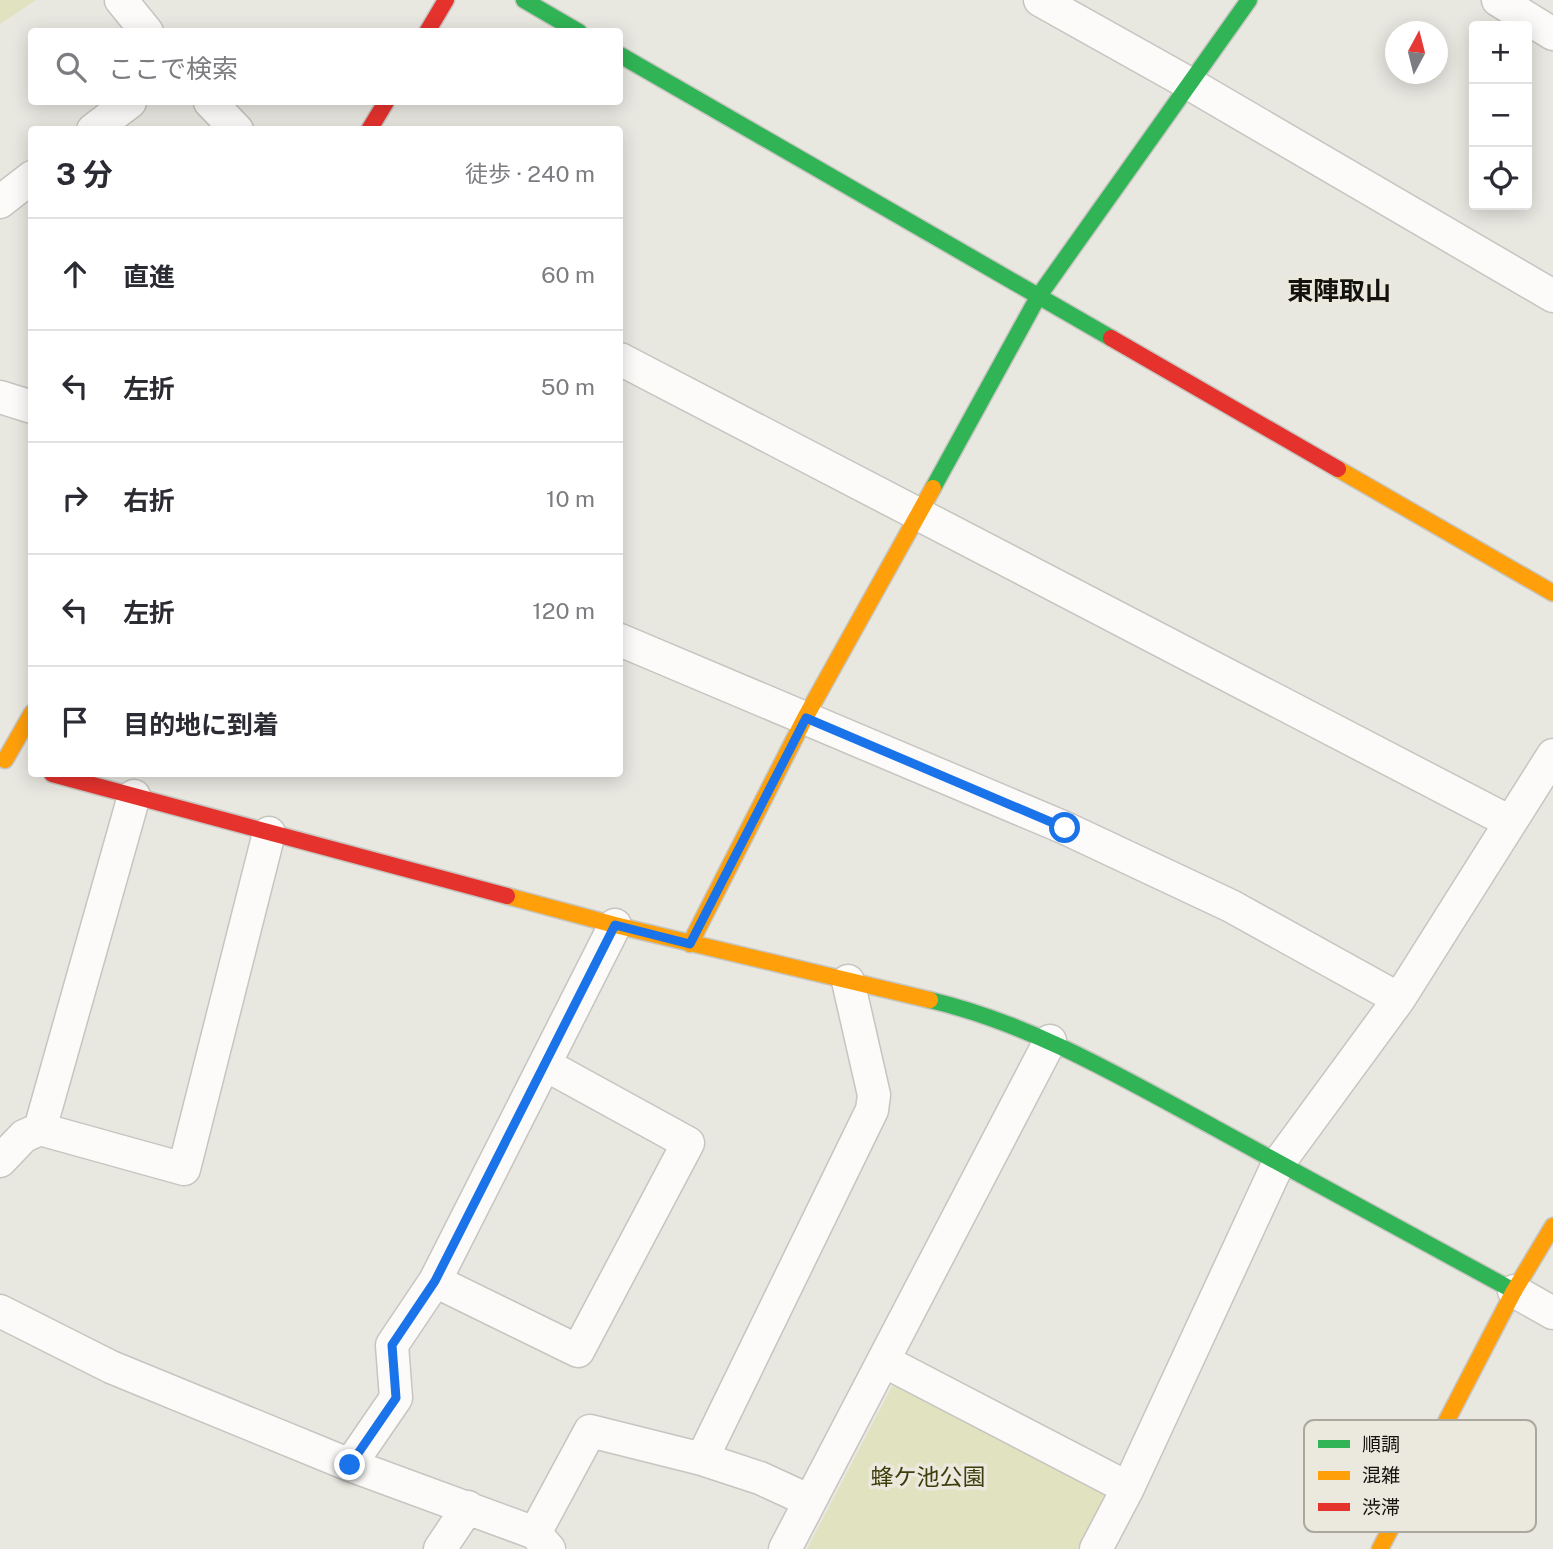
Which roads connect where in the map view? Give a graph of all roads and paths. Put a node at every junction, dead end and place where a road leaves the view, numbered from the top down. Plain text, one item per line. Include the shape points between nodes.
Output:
1 (121, 0) edge
2 (446, 0) edge
3 (524, 0) edge
4 (1040, 0) edge
5 (1249, 0) edge
6 (1499, 0) edge
7 (144, 28) edge
8 (429, 28) edge
9 (572, 28) edge
10 (1553, 34) edge
11 (623, 57) edge
12 (1190, 84) junction
13 (126, 105) edge
14 (213, 105) edge
15 (384, 105) edge
16 (98, 126) edge
17 (233, 126) edge
18 (371, 126) edge
19 (28, 180) edge
20 (0, 202) edge
21 (1553, 296) edge
22 (1038, 297) junction
23 (623, 361) edge
24 (0, 397) edge
25 (28, 406) edge
26 (917, 515) junction
27 (1553, 593) edge
28 (623, 641) edge
29 (806, 718) junction
30 (28, 721) edge
31 (1553, 755) edge
32 (8, 761) edge
33 (63, 777) edge
34 (134, 796) junction
35 (1510, 822) junction
36 (269, 834) junction
37 (615, 925) junction
38 (690, 944) junction
39 (848, 981) junction
40 (1399, 999) junction
41 (1050, 1041) junction
42 (545, 1065) junction
43 (40, 1129) junction
44 (0, 1161) edge
45 (1278, 1164) junction
46 (1553, 1226) edge
47 (435, 1281) junction
48 (1514, 1291) junction
49 (0, 1311) edge
50 (1553, 1313) edge
51 (884, 1361) junction
52 (1447, 1420) edge
53 (702, 1459) junction
54 (350, 1465) junction
55 (1128, 1488) junction
56 (810, 1501) junction
57 (468, 1507) junction
58 (1389, 1532) edge
59 (542, 1541) edge
60 (440, 1549) edge
61 (785, 1549) edge
62 (1096, 1549) edge
63 (1380, 1549) edge

1 - 7 street
2 - 8 street
3 - 9 street
4 - 12 street
5 - 12 street
6 - 10 street
11 - 22 street
12 - 21 street
12 - 22 street
13 - 16 street
14 - 17 street
15 - 18 street
19 - 20 street
22 - 26 street
22 - 27 street
23 - 26 street
24 - 25 street
26 - 29 street
26 - 35 street
28 - 29 street
29 - 38 street
29 - 40 street via 1065,828 1230,906
30 - 32 street
31 - 35 street
33 - 34 street
34 - 36 street
34 - 43 street
35 - 40 street
36 - 37 street
36 - 43 street via 184,1169
37 - 38 street
37 - 42 street
38 - 39 street
39 - 41 street via 969,1009
39 - 53 street via 874,1095 872,1110
40 - 45 street
41 - 45 street
41 - 51 street
42 - 47 street
42 - 47 street via 688,1143 578,1351
43 - 44 street via 24,1136
45 - 48 street
45 - 55 street
46 - 48 street
47 - 54 street via 392,1345 396,1398
48 - 50 street
48 - 52 street
49 - 54 street via 111,1367
51 - 55 street
51 - 56 street
53 - 56 street
53 - 59 street via 590,1431
54 - 57 street
55 - 62 street
56 - 61 street
57 - 59 street
57 - 60 street
58 - 63 street

